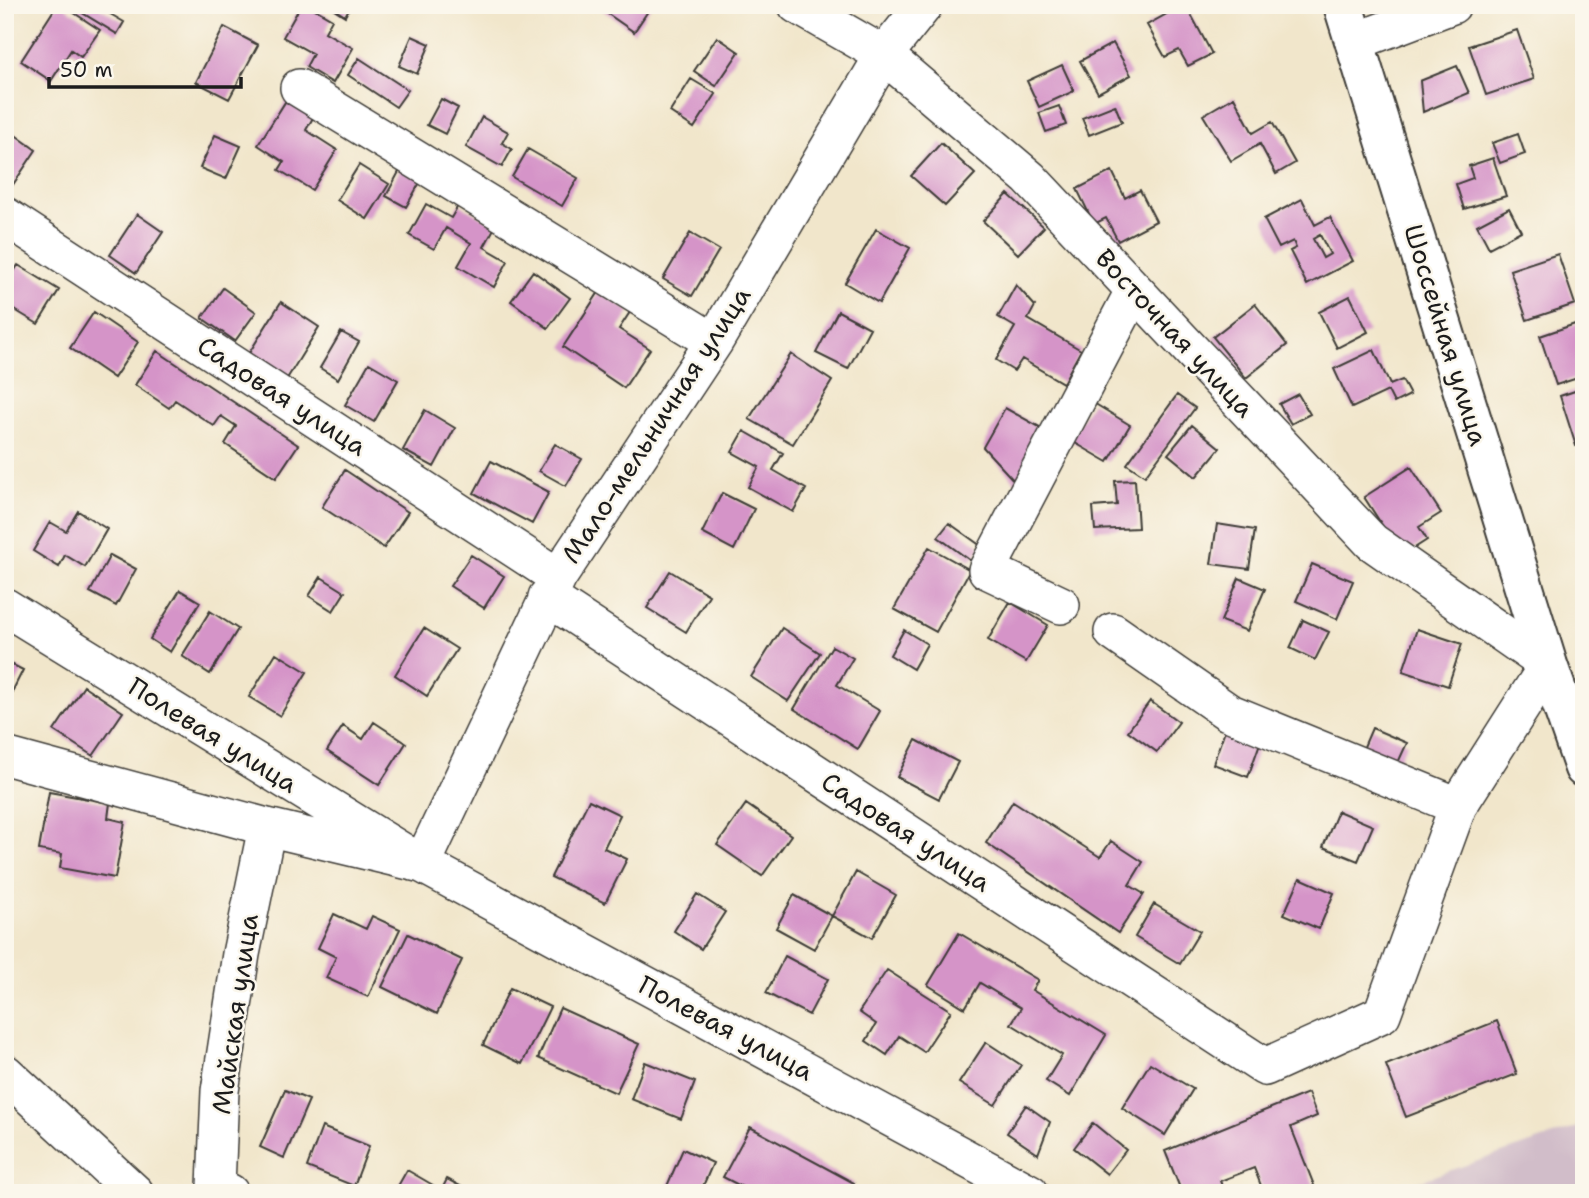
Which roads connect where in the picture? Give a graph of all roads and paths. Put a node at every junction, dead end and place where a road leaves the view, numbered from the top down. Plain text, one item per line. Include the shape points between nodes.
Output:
1 (797, 5) edge
2 (923, 5) edge
3 (1343, 5) edge
4 (1452, 5) edge
5 (1354, 42) junction
6 (884, 55) junction
7 (299, 88) dead end
8 (5, 216) edge
9 (1134, 291) junction
10 (714, 342) junction
11 (552, 587) junction
12 (1061, 605) dead end
13 (5, 607) edge
14 (1113, 632) dead end
15 (1548, 665) junction
16 (5, 756) edge
17 (1584, 768) edge
18 (1458, 806) junction
19 (267, 827) junction
20 (422, 864) junction
21 (5, 1073) edge
22 (213, 1190) edge
23 (135, 1193) edge
24 (1030, 1193) edge

1 - 6 street, Восточная улица
2 - 6 street, Мало-мельничная улица
3 - 5 main road, Шоссейная улица
4 - 5 street
5 - 15 main road, Шоссейная улица
6 - 9 street, Восточная улица via 1029,178
6 - 10 street, Мало-мельничная улица
7 - 10 street
8 - 11 street, Садовая улица
9 - 12 street via 987,570
9 - 15 street, Восточная улица via 1372,542
10 - 11 street, Мало-мельничная улица
11 - 18 street, Садовая улица via 1265,1067 1382,1014
11 - 20 street, Мало-мельничная улица
13 - 20 street, Полевая улица
14 - 18 street via 1228,712
15 - 17 main road, Шоссейная улица
15 - 18 street
16 - 19 street, Полевая улица
19 - 20 street, Полевая улица
19 - 22 street, Майская улица via 220,1091
20 - 24 street, Полевая улица
21 - 23 street

